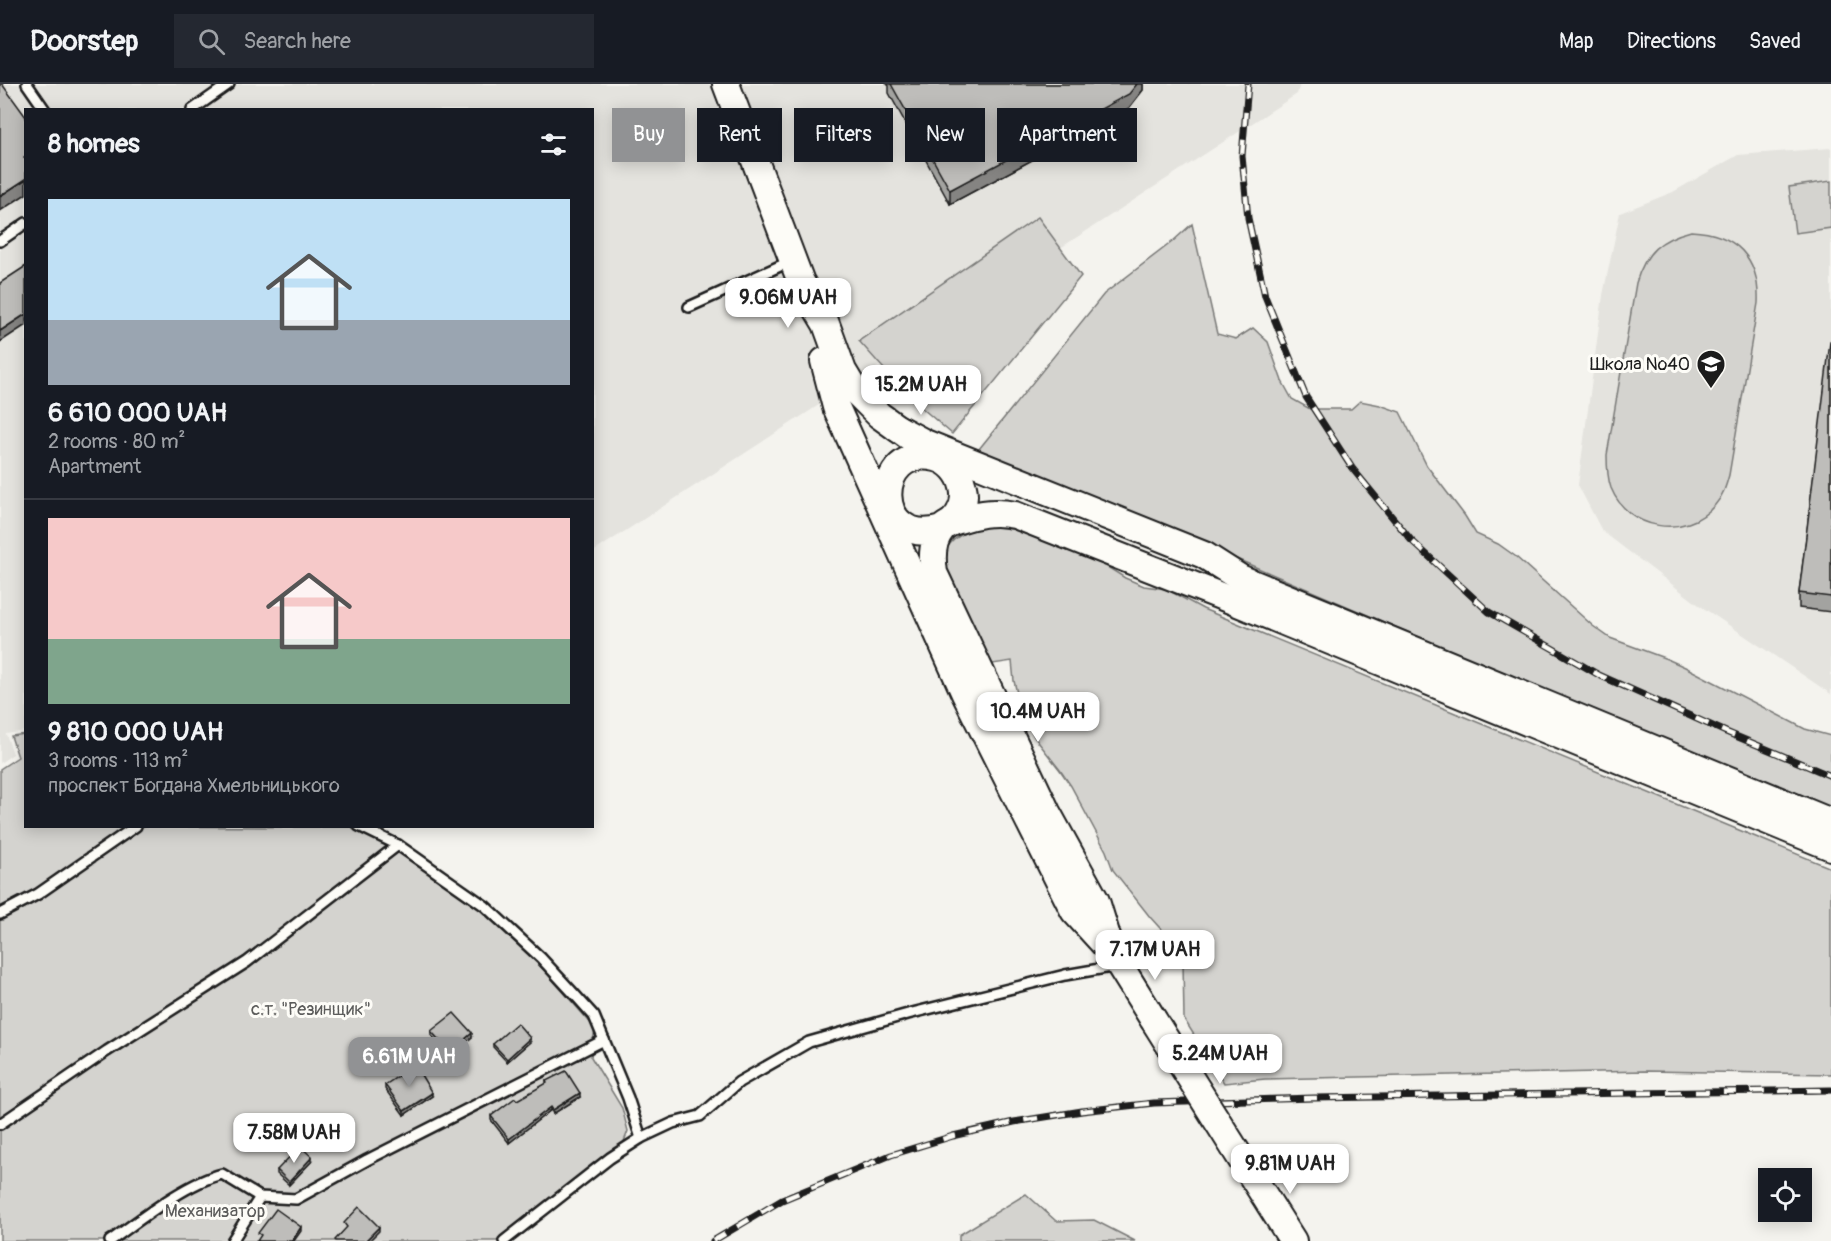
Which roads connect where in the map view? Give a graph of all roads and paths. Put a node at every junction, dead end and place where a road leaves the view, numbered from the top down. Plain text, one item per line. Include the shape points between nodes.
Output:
1 (27, 84) edge
2 (229, 84) edge
3 (726, 84) edge
4 (44, 108) edge
5 (195, 108) edge
6 (24, 225) edge
7 (0, 241) edge
8 (797, 271) junction
9 (690, 307) dead end
10 (824, 361) junction
11 (897, 428) junction
12 (946, 462) junction
13 (892, 507) junction
14 (947, 526) junction
15 (899, 548) junction
16 (1240, 578) junction
17 (1831, 822) edge
18 (133, 828) edge
19 (363, 828) edge
20 (398, 845) junction
21 (1831, 847) edge
22 (0, 914) edge
23 (1116, 959) junction
24 (604, 1040) junction
25 (0, 1124) edge
26 (641, 1138) junction
27 (260, 1197) junction
28 (110, 1241) edge
29 (232, 1241) edge
30 (504, 1241) edge
31 (1293, 1241) edge

1 - 4 lane
2 - 5 lane
3 - 8 main road
6 - 7 lane
8 - 9 lane
8 - 10 main road via 810,328
8 - 11 main road via 855,390
10 - 13 main road
10 - 15 main road via 836,407
11 - 12 main road
11 - 16 main road via 925,443 1204,555
12 - 13 main road via 928,456 904,463 889,483
12 - 14 main road via 961,481 964,500 960,512
12 - 16 main road via 1199,568
13 - 14 main road via 905,527 917,532 930,533
13 - 15 main road
14 - 21 main road via 985,513 1015,515
14 - 23 main road via 934,546 934,573 1047,812 1096,901
15 - 23 main road via 965,694 1074,911
16 - 17 main road
18 - 22 lane via 38,894
19 - 20 lane
20 - 24 lane via 485,906 541,958 594,1016
20 - 25 lane via 247,962
23 - 26 lane via 809,1042 739,1082 700,1116
23 - 31 main road, bridge
24 - 26 lane
24 - 27 lane via 296,1199
26 - 30 lane
27 - 28 lane via 222,1174 207,1178
27 - 29 lane

